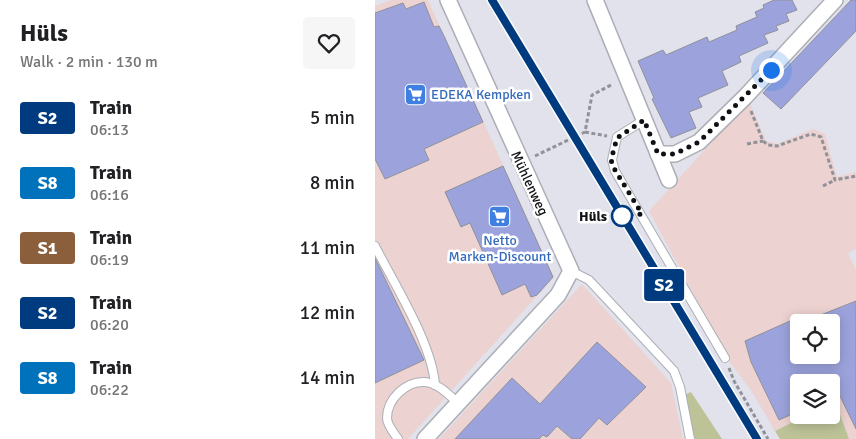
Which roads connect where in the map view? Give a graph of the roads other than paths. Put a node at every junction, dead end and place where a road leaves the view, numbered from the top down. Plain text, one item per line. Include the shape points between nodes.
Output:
1 (448, 0) edge
2 (595, 0) edge
3 (835, 0) edge
4 (644, 120) junction
5 (658, 154) junction
6 (669, 180) dead end
7 (375, 246) edge
8 (571, 271) junction
9 (725, 358) road end
10 (435, 385) junction
11 (458, 403) junction
12 (398, 439) edge
13 (425, 439) edge
14 (690, 439) edge

1 - 8 street, Mühlenweg
2 - 4 street
3 - 5 street via 699,142 675,154
4 - 5 street
4 - 9 lane via 617,138 611,160
5 - 6 street
7 - 10 lane via 428,353
8 - 11 street via 558,295
8 - 14 lane via 589,280 674,371
10 - 11 lane
10 - 12 lane via 426,382 413,384 397,393 389,405 387,420
11 - 13 street

